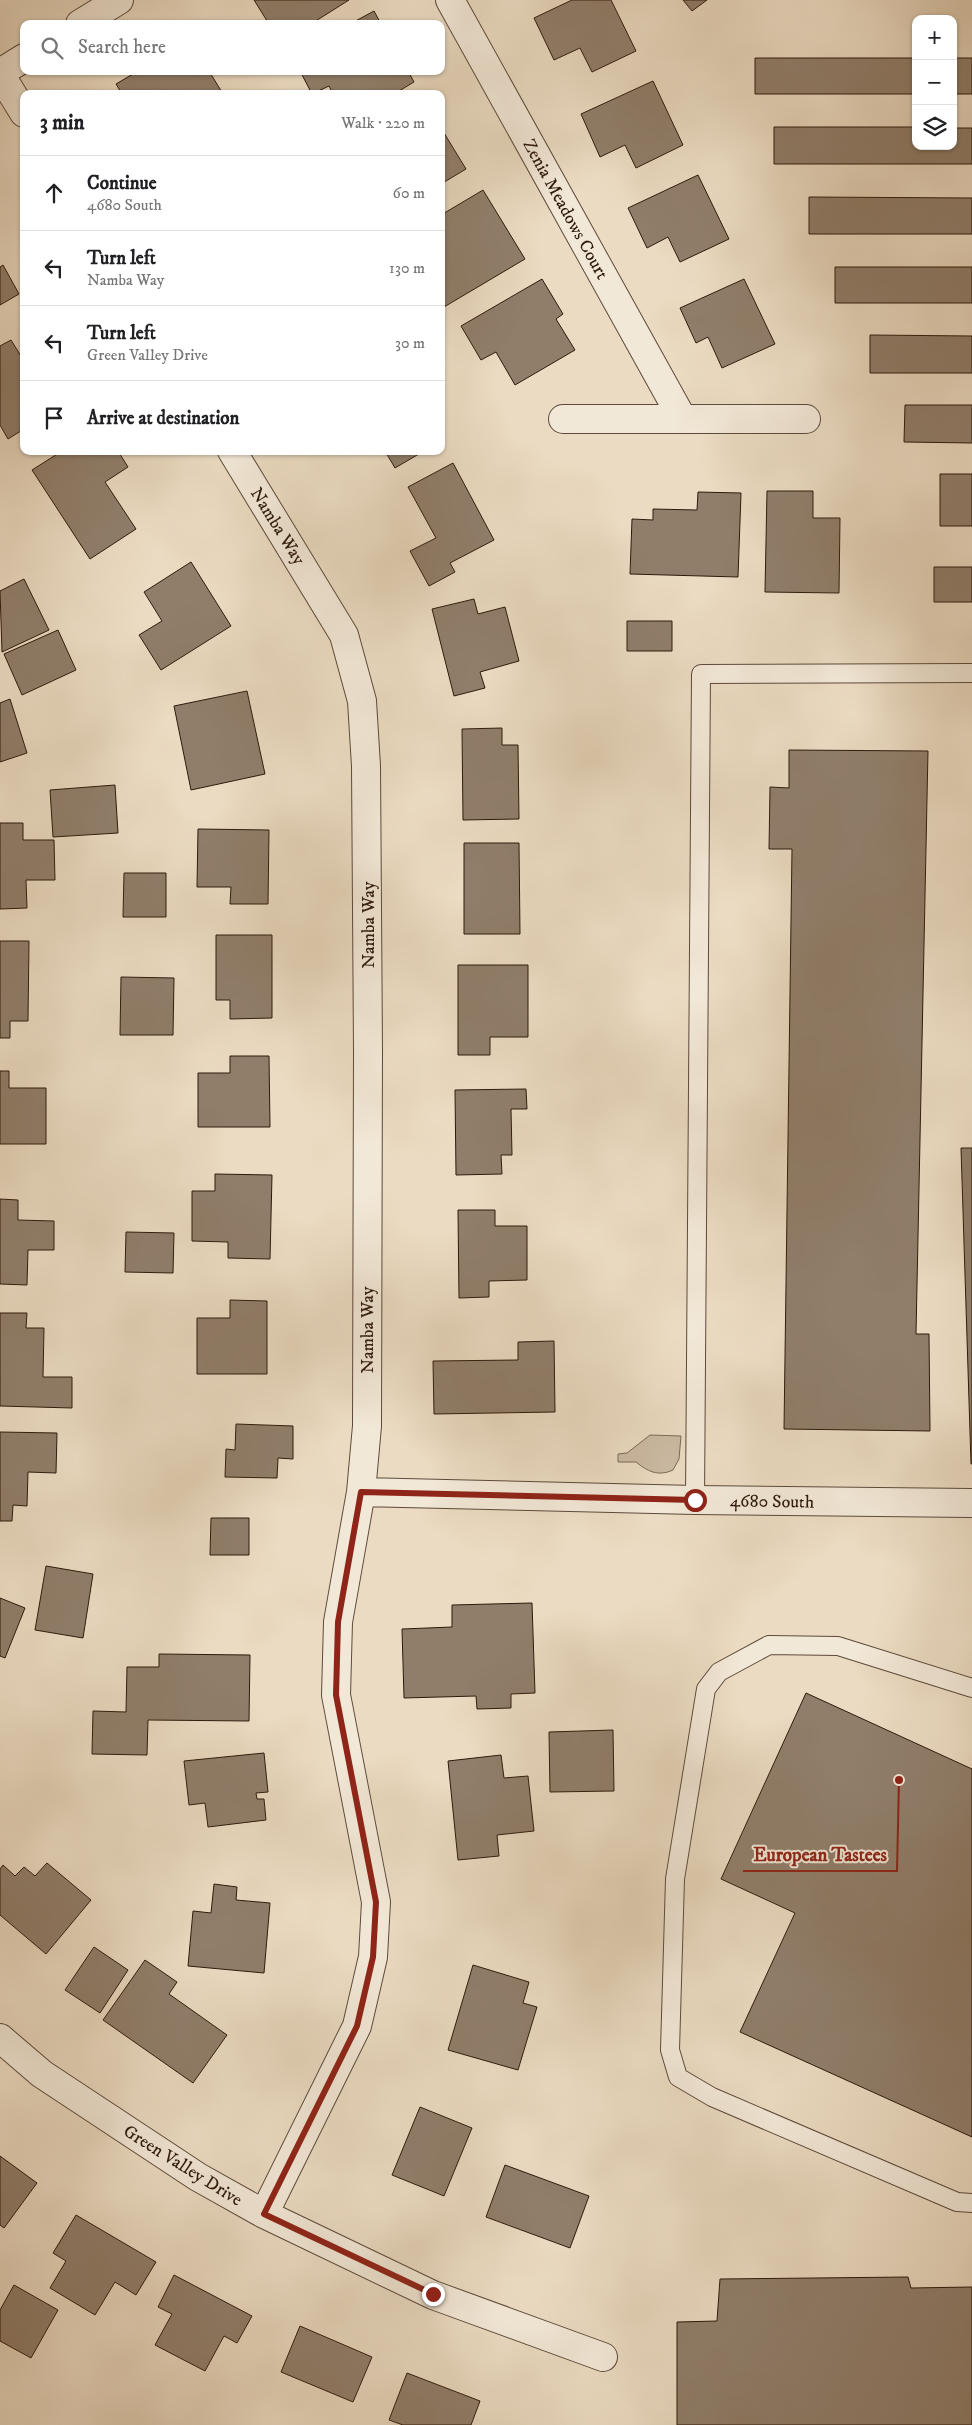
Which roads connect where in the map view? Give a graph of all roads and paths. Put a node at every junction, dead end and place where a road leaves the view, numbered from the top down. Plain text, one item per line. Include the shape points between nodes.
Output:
1 (119, 0) edge
2 (450, 0) edge
3 (86, 20) edge
4 (20, 61) edge
5 (0, 74) edge
6 (20, 106) edge
7 (682, 418) junction
8 (563, 419) dead end
9 (806, 419) dead end
10 (234, 455) edge
11 (972, 673) edge
12 (361, 1492) junction
13 (695, 1500) junction
14 (972, 1503) edge
15 (972, 1688) edge
16 (0, 2038) edge
17 (972, 2203) edge
18 (264, 2214) junction
19 (603, 2357) dead end

1 - 3 street
2 - 7 street, Zenia Meadows Court
4 - 5 street
5 - 6 street
7 - 8 street
7 - 9 street
10 - 12 street, Namba Way via 344,635 362,701 366,766 368,1061 367,1426
11 - 13 lane via 701,674
12 - 13 street, 4680 South
12 - 18 street, Namba Way via 338,1622 336,1695 376,1902 373,1957 357,2026
13 - 14 street, 4680 South
15 - 17 lane via 838,1646 769,1644 719,1672 706,1689 675,1879 670,2050 678,2078 712,2097 956,2202
16 - 18 street, Green Valley Drive via 42,2074 198,2177
18 - 19 street, Green Valley Drive via 433,2294

